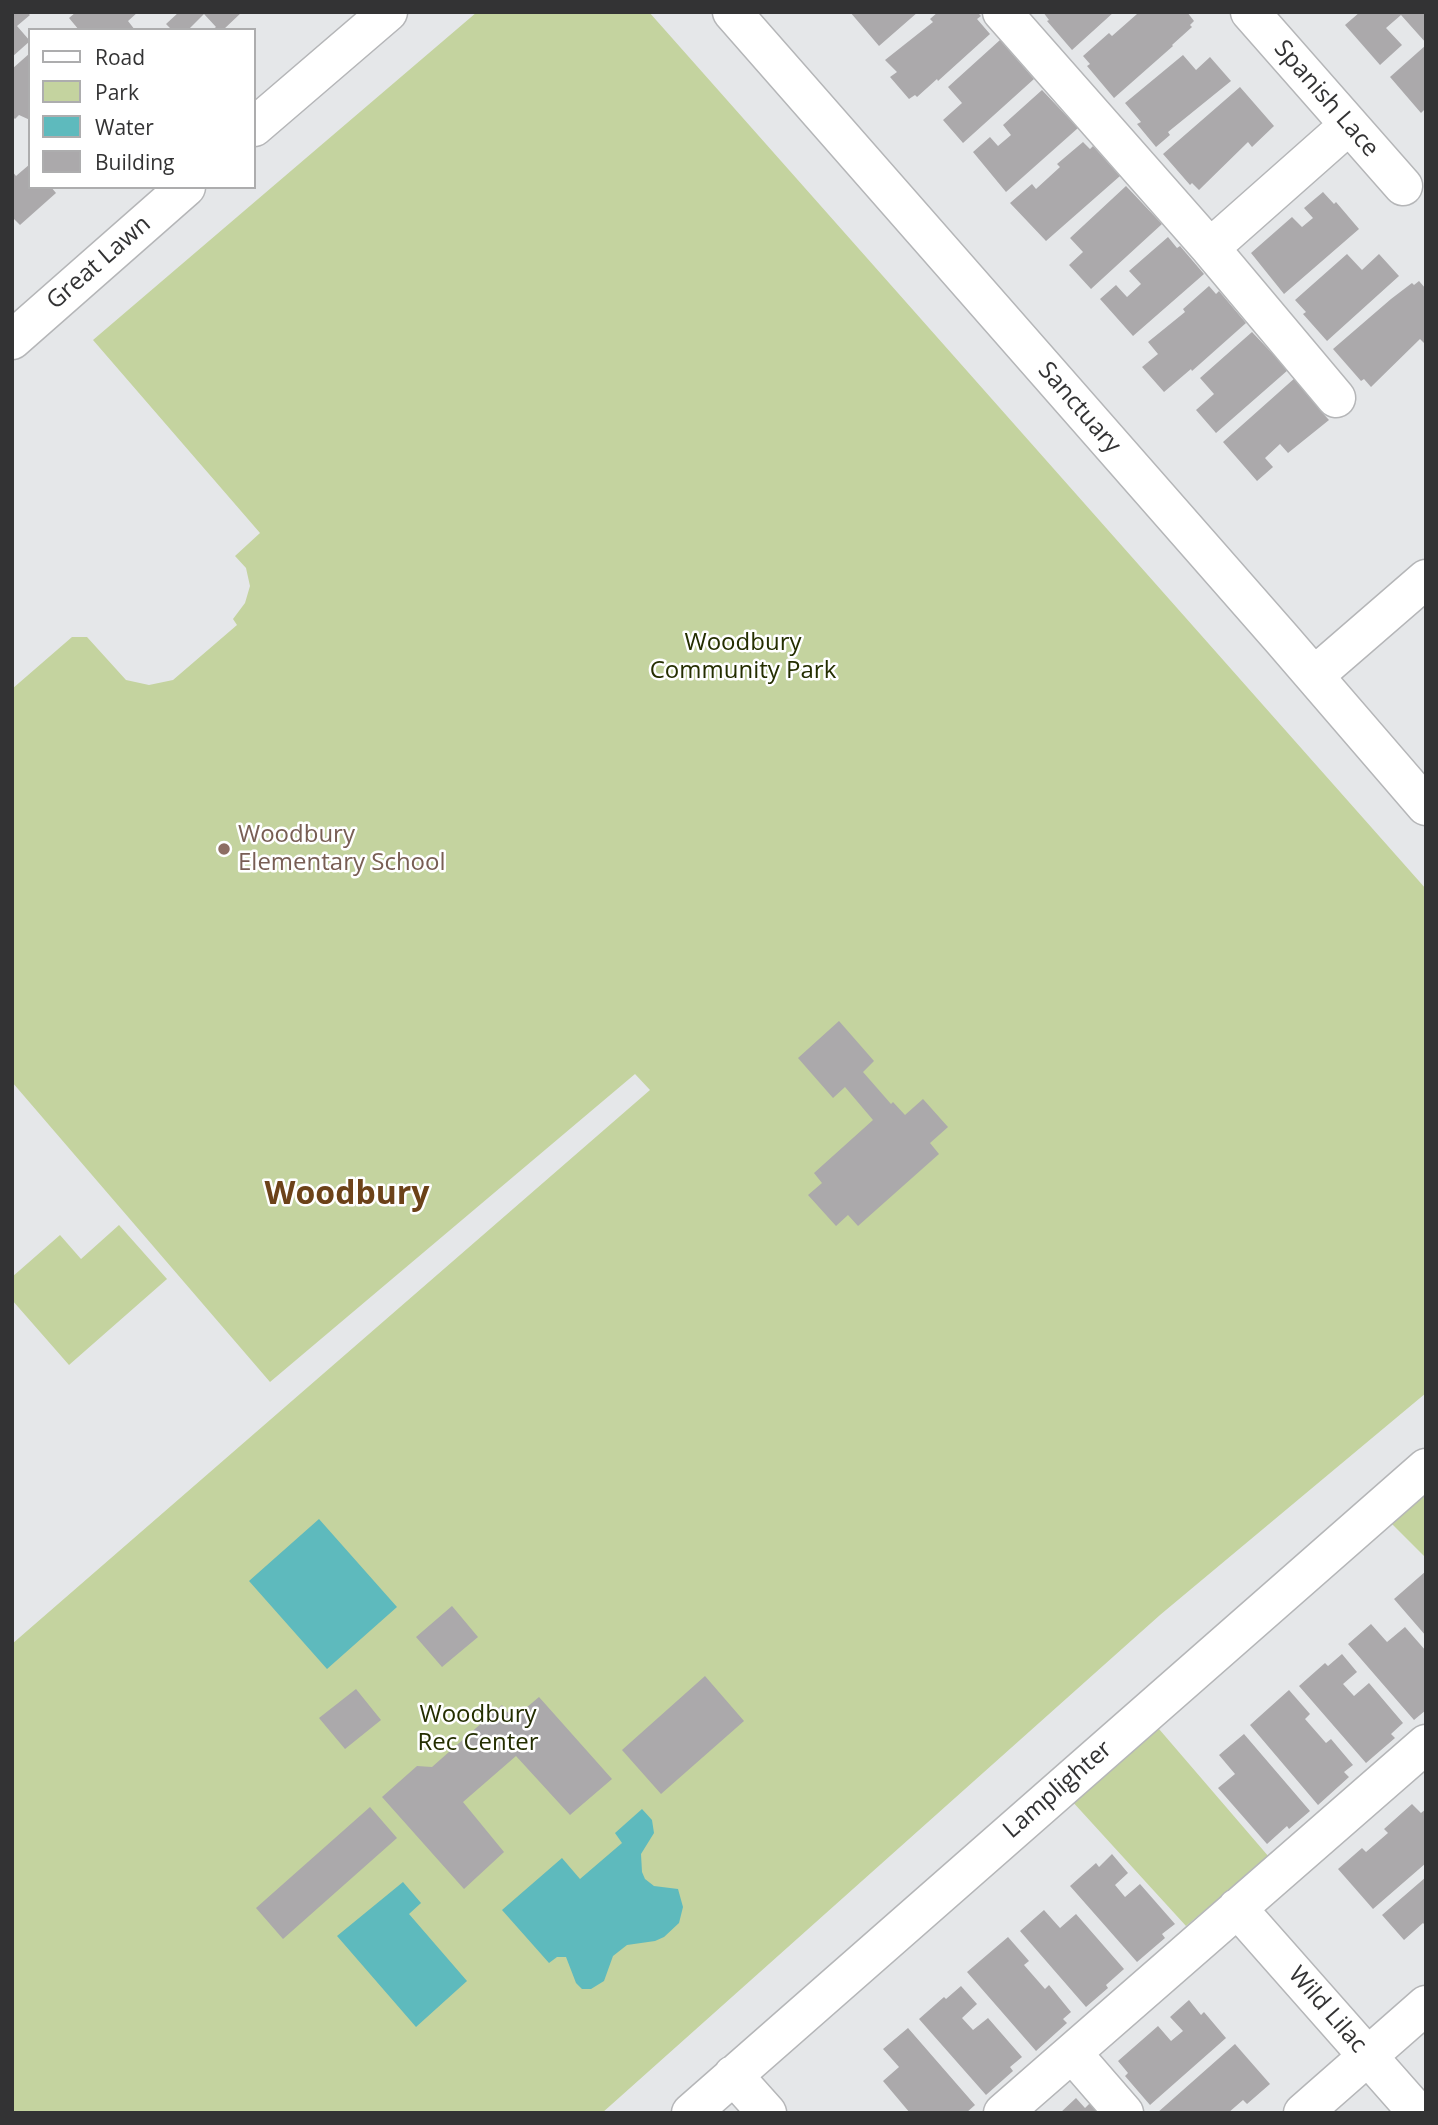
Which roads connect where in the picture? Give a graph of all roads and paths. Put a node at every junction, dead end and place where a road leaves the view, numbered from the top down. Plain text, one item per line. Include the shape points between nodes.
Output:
1 (388, 12) edge
2 (732, 12) edge
3 (1002, 12) edge
4 (1261, 16) edge
5 (256, 125) edge
6 (1349, 125) junction
7 (1403, 186) dead end
8 (184, 189) edge
9 (1210, 248) junction
10 (12, 340) edge
11 (1336, 398) dead end
12 (1426, 579) edge
13 (1314, 676) junction
14 (1426, 806) edge
15 (1426, 1468) edge
16 (1419, 1761) edge
17 (1237, 1908) junction
18 (1426, 2005) edge
19 (1072, 2053) junction
20 (1367, 2056) junction
21 (733, 2075) junction
22 (691, 2113) edge
23 (767, 2113) edge
24 (1003, 2113) edge
25 (1124, 2113) edge
26 (1303, 2113) edge
27 (1418, 2113) edge

1 - 5 street
2 - 13 street, Sanctuary
3 - 9 street
4 - 6 street, Spanish Lace
6 - 7 street, Spanish Lace
6 - 9 street
8 - 10 street, Great Lawn
9 - 11 street
12 - 13 street
13 - 14 street, Sanctuary
15 - 21 street, Lamplighter
16 - 17 street
17 - 19 street
17 - 20 street, Wild Lilac
18 - 20 street
19 - 24 street
19 - 25 street
20 - 26 street
20 - 27 street, Wild Lilac
21 - 22 street, Lamplighter
21 - 23 street

